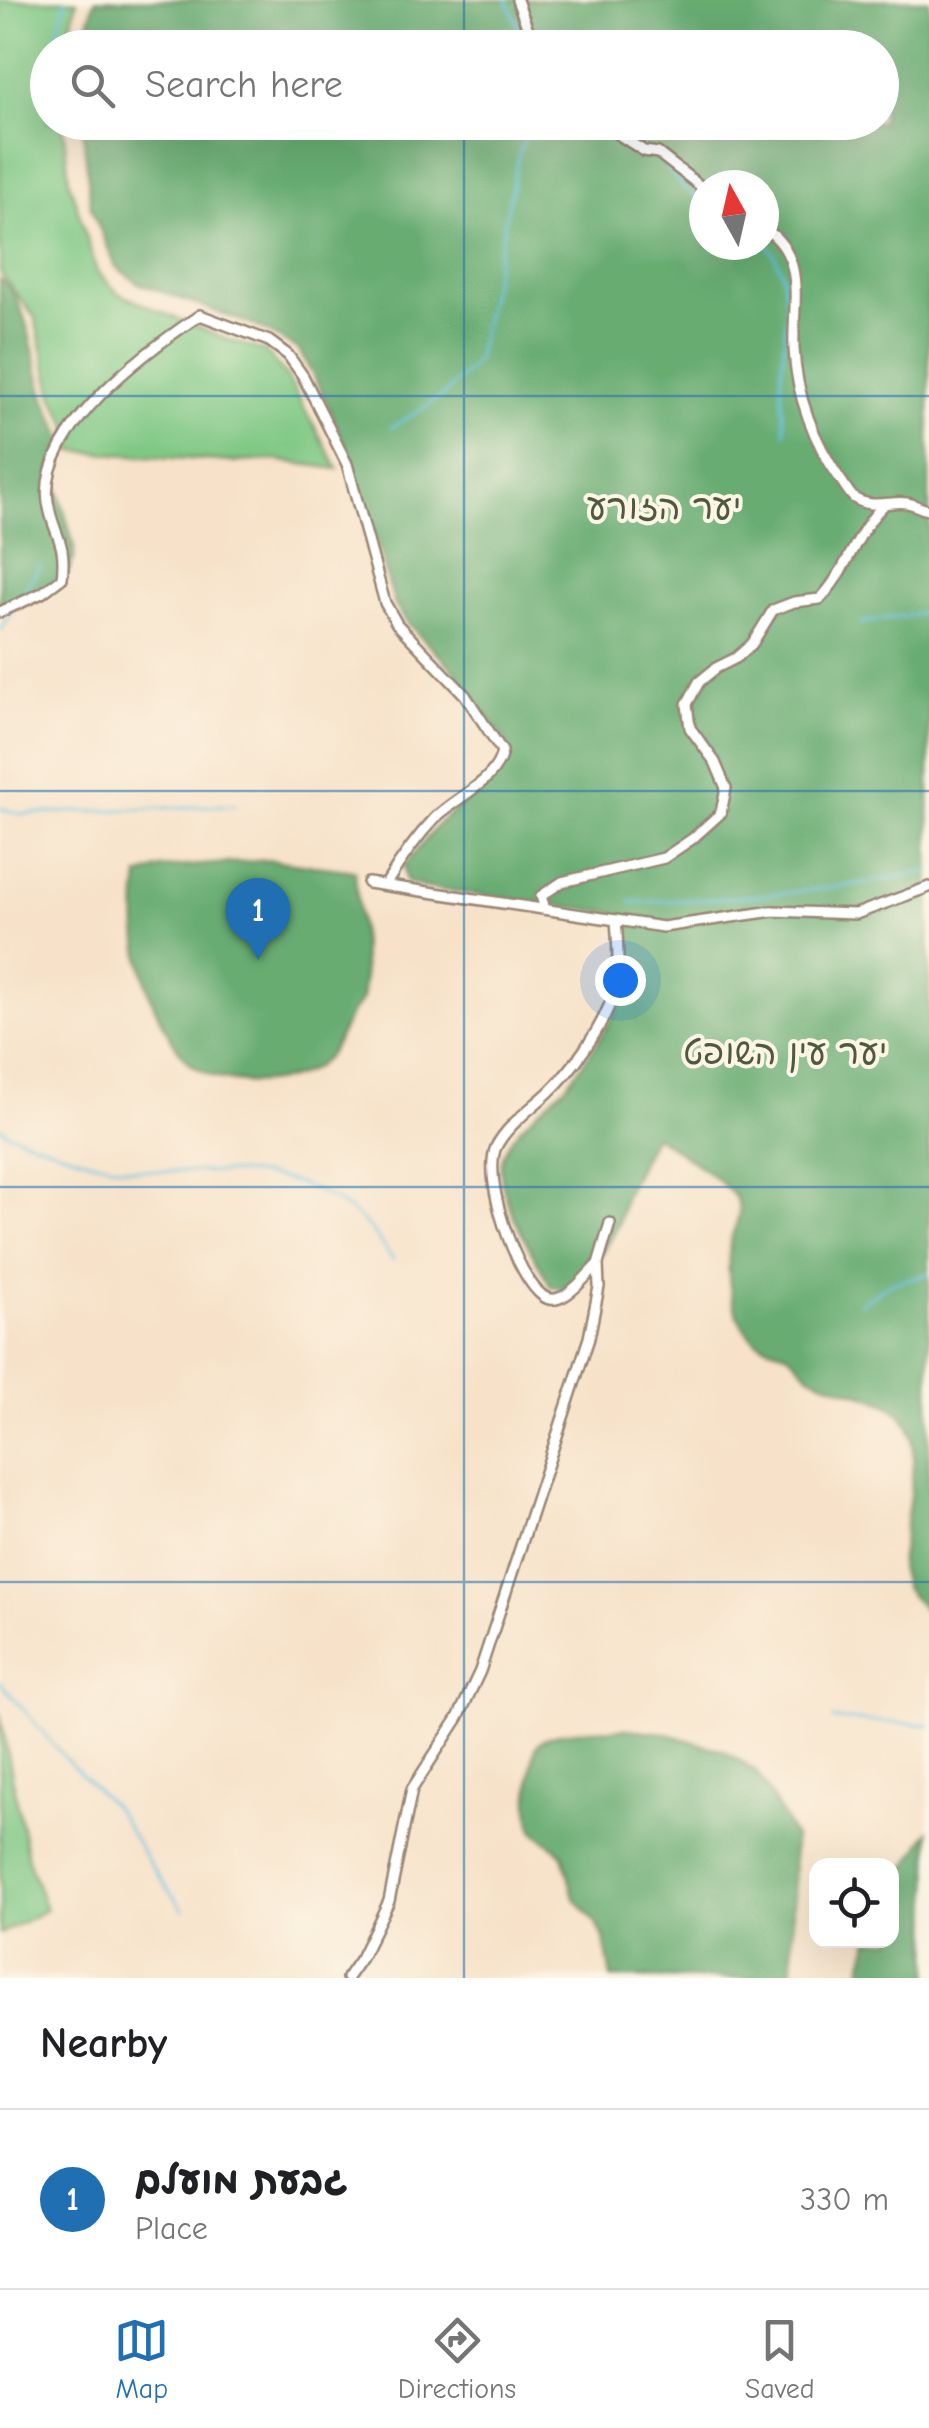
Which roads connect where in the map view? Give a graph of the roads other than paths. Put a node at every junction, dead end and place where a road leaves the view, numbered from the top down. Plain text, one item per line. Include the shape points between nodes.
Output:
1 (516, 0) edge
2 (528, 30) edge
3 (627, 140) edge
4 (689, 177) edge
5 (779, 241) edge
6 (883, 506) junction
7 (929, 510) edge
8 (0, 612) edge
9 (368, 884) dead end
10 (386, 884) junction
11 (929, 887) edge
12 (546, 909) junction
13 (616, 920) junction
14 (610, 1223) dead end
15 (598, 1264) junction
16 (348, 1978) edge

1 - 2 street
3 - 4 street
5 - 6 street via 795,274 794,352 820,451 854,498
6 - 7 street via 908,502
6 - 12 street via 830,589 820,599 772,610 752,644 699,682 687,704 690,728 726,788 720,812 664,858 562,882 541,896
8 - 10 street via 62,578 65,551 48,501 55,459 111,386 200,315 269,341 303,376 337,439 397,624 450,676 502,751 486,778 422,832
9 - 10 street
10 - 12 street
11 - 13 street via 856,914 773,912 664,927
12 - 13 street
13 - 15 street via 612,1002 566,1076 507,1132 492,1162 502,1222 543,1296 565,1296
14 - 15 street
15 - 16 street via 589,1338 480,1671 412,1790 389,1901

